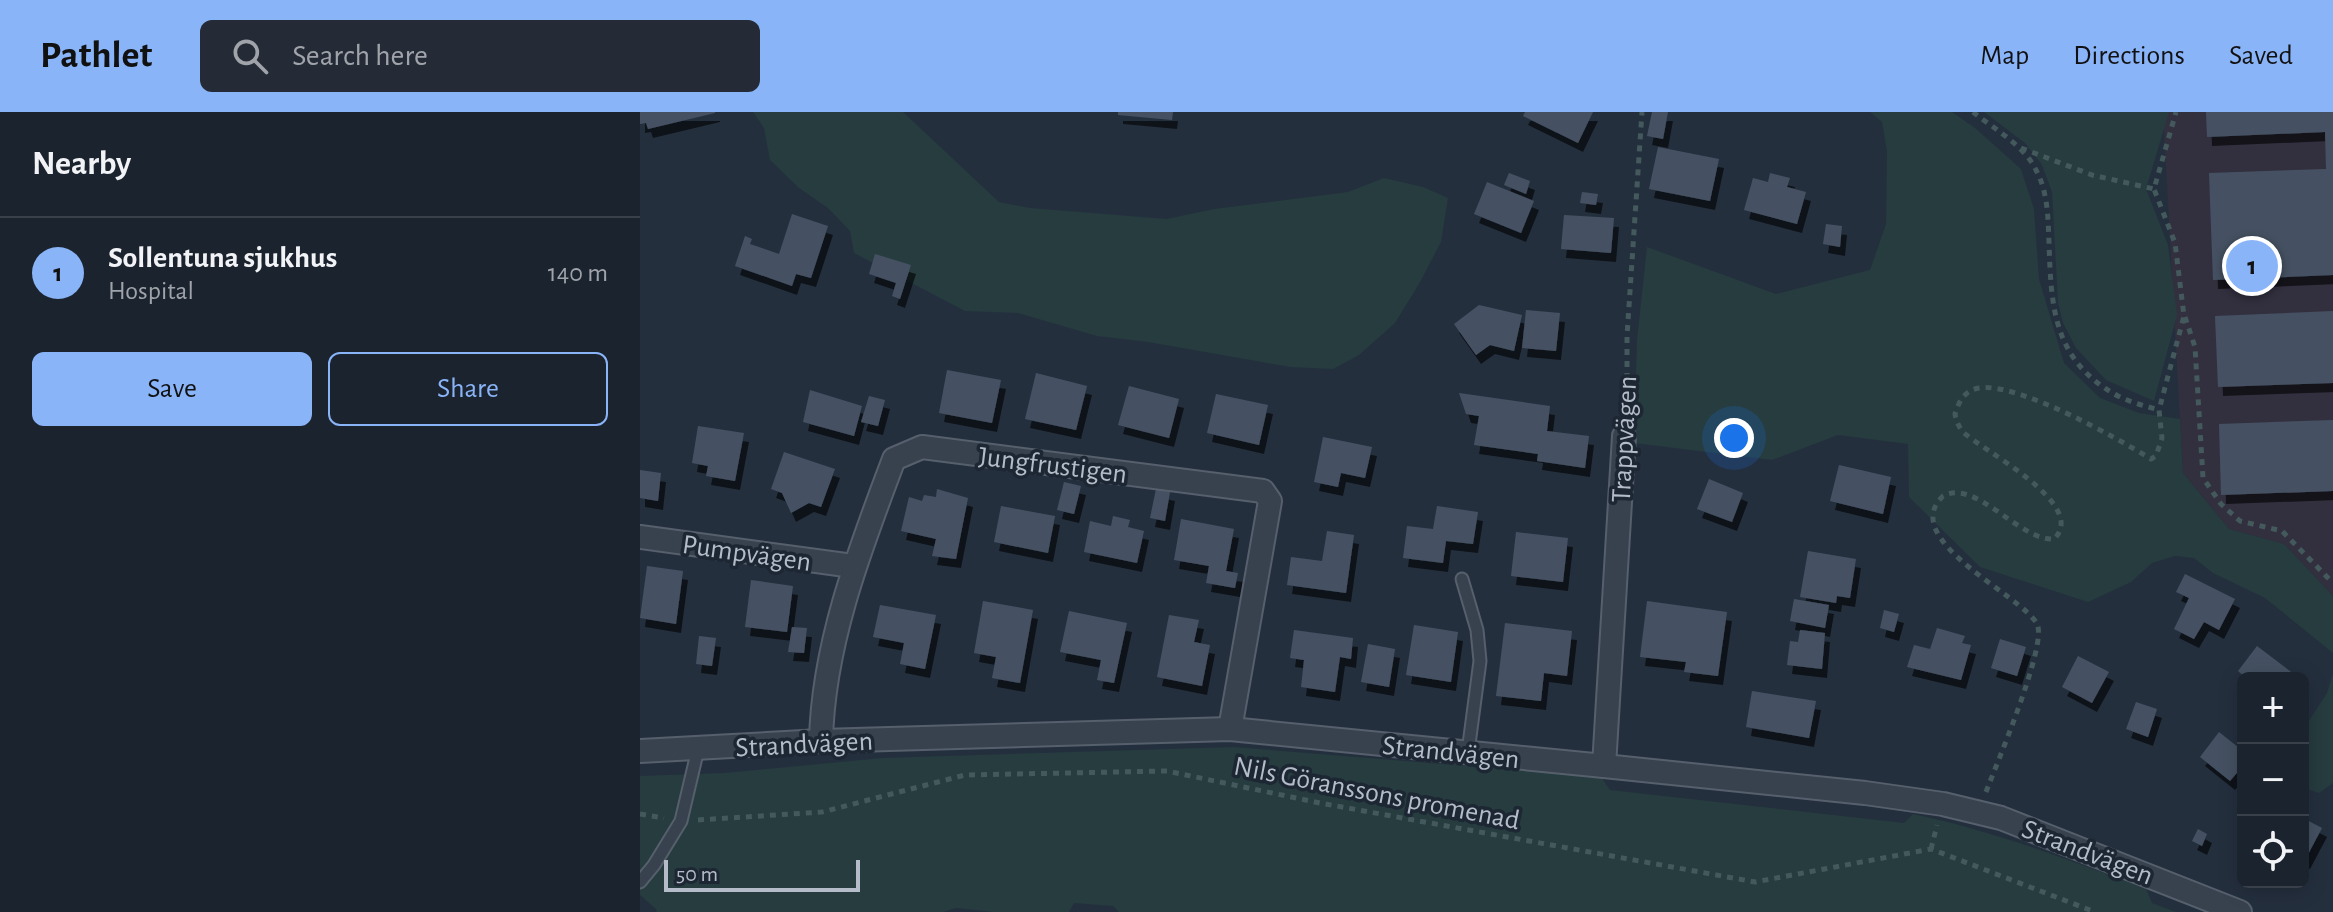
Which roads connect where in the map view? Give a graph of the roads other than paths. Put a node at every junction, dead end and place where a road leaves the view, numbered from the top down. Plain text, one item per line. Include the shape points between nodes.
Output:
1 (1624, 436) road end
2 (640, 537) edge
3 (853, 566) junction
4 (1462, 579) dead end
5 (1230, 729) junction
6 (821, 741) junction
7 (698, 749) junction
8 (640, 751) edge
9 (1468, 752) junction
10 (1604, 766) junction
11 (640, 882) edge
12 (2240, 912) edge

1 - 10 street, Trappvägen
2 - 3 street, Pumpvägen
3 - 5 street, Jungfrustigen via 894,459 922,447 1263,491 1270,501
3 - 6 street, Jungfrustigen via 825,686
4 - 9 lane via 1480,661
5 - 6 street, Strandvägen
5 - 9 street, Strandvägen
6 - 7 street, Strandvägen
7 - 8 street, Strandvägen
7 - 11 lane via 681,821
9 - 10 street, Strandvägen
10 - 12 street, Strandvägen via 1943,804 2001,818

